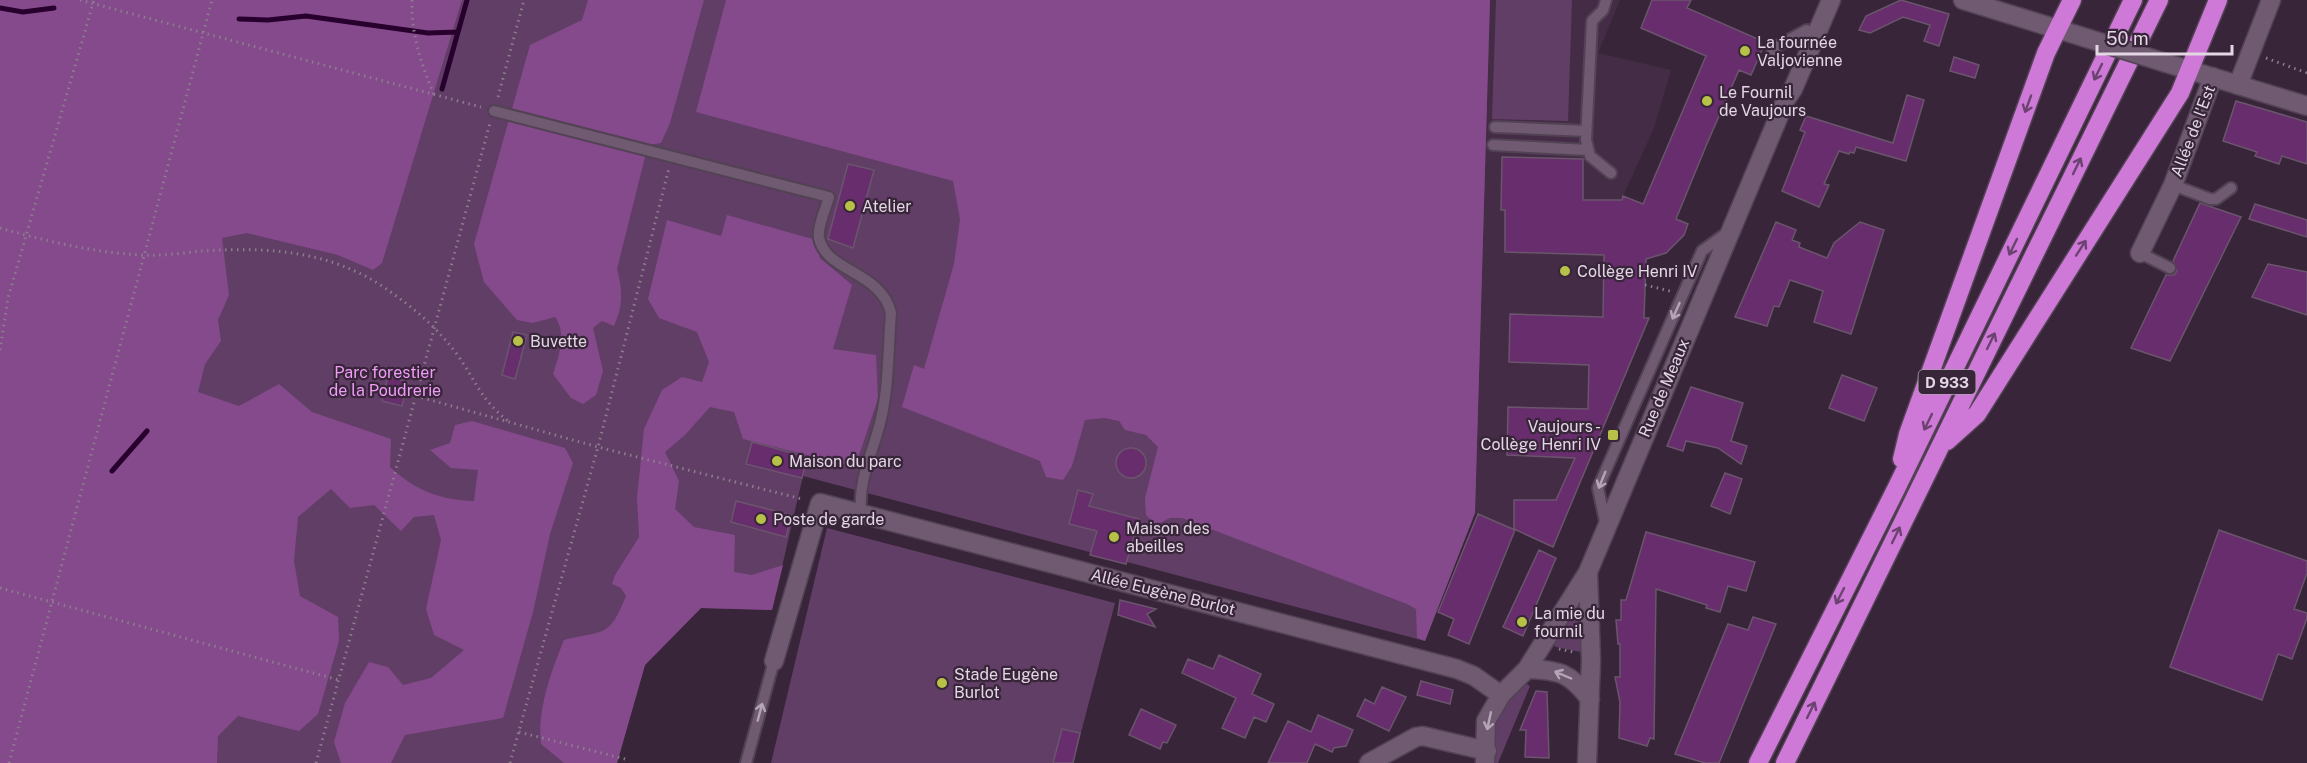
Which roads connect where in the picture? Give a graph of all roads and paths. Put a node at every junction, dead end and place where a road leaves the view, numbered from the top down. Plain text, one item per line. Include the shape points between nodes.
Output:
1 (80, 0) edge
2 (212, 0) edge
3 (412, 0) edge
4 (524, 0) edge
5 (1606, 0) edge
6 (1818, 0) edge
7 (1831, 0) edge
8 (1963, 0) edge
9 (2072, 0) edge
10 (2133, 0) edge
11 (2159, 0) edge
12 (2218, 0) edge
13 (2271, 0) edge
14 (93, 2) edge
15 (2056, 29) junction
16 (1807, 30) junction
17 (203, 34) junction
18 (1771, 55) dead end
19 (2262, 57) dead end
20 (2191, 69) junction
21 (2307, 73) edge
22 (2213, 77) junction
23 (2238, 85) junction
24 (434, 95) junction
25 (1786, 99) junction
26 (2307, 106) edge
27 (494, 111) junction
28 (1495, 127) dead end
29 (1586, 131) junction
30 (1493, 145) dead end
31 (1588, 150) junction
32 (672, 158) junction
33 (1611, 173) dead end
34 (2173, 185) junction
35 (2231, 188) dead end
36 (0, 228) edge
37 (1730, 230) junction
38 (28, 235) junction
39 (2140, 253) joint
40 (144, 255) junction
41 (2170, 268) dead end
42 (1645, 285) dead end
43 (1683, 294) junction
44 (435, 326) junction
45 (0, 350) edge
46 (416, 396) junction
47 (508, 421) junction
48 (598, 447) junction
49 (1939, 448) junction
50 (1896, 489) junction
51 (820, 503) junction
52 (861, 514) junction
53 (1606, 526) junction
54 (1588, 572) junction
55 (0, 588) edge
56 (52, 602) junction
57 (774, 661) joint
58 (1527, 669) junction
59 (339, 680) junction
60 (1501, 695) junction
61 (1590, 699) junction
62 (519, 732) junction
63 (1486, 757) edge
64 (625, 759) dead end
65 (9, 763) edge
66 (316, 763) edge
67 (510, 763) edge
68 (746, 763) edge
69 (1369, 763) edge
70 (1587, 763) edge
71 (1758, 763) edge
72 (1785, 763) edge

1 - 14 path
2 - 17 path
3 - 24 path via 417,54
4 - 27 path
5 - 29 lane via 1603,10 1592,21
6 - 16 main road, Rue de Meaux
7 - 25 main road, Rue de Meaux
8 - 15 main road
9 - 15 highway
10 -> 50 highway, D 933
49 -> 11 highway, D 933
12 - 20 highway
13 - 23 main road
14 - 17 path
14 - 38 path
15 - 20 main road, bridge
15 -> 50 highway via 1908,434
16 - 18 lane via 1774,48
16 - 25 main road, Rue de Meaux via 1785,87
17 - 24 path
17 - 40 path
19 - 21 path
20 - 22 main road
49 -> 20 highway via 1977,414 2180,93
22 - 23 main road
22 - 34 main road, Allée de l'Est
23 - 26 main road
24 - 27 path
25 - 37 main road, Rue de Meaux via 1739,197
27 - 32 lane
27 - 44 path
28 - 29 lane
29 - 31 lane
30 - 31 lane
31 - 33 lane
32 - 48 path
32 - 52 lane via 829,197 819,236 824,249 880,289 888,300 891,313 885,396 865,464
34 - 35 lane, Allée de l'Est via 2210,199
34 - 39 main road, Allée de l'Est
36 - 38 path
37 - 43 lane via 1702,250
37 - 53 main road, Rue de Meaux
38 - 40 path
38 - 45 path via 9,298
39 - 41 lane
40 - 44 path via 237,249 308,254 371,279
40 - 56 path
42 - 43 path
43 -> 53 lane via 1598,488
44 - 46 path
44 - 47 path via 488,406
46 - 47 path
46 - 59 path
47 - 48 path
48 - 51 path
48 - 62 path
72 -> 49 highway, D 933
50 -> 71 highway, D 933
51 - 52 main road, Allée Eugène Burlot
51 - 57 main road
52 - 60 main road, Allée Eugène Burlot via 1457,669
53 - 54 main road, Rue de Meaux
54 - 58 main road, Rue de Meaux
54 - 61 main road
55 - 56 path
56 - 59 path
56 - 65 path
68 -> 57 lane
58 - 60 main road, Rue de Meaux
61 -> 58 main road via 1565,674
59 - 66 path
60 -> 63 main road, Rue de Meaux via 1486,721
61 - 70 main road
62 - 64 path
62 - 67 path
63 - 69 main road via 1423,736

